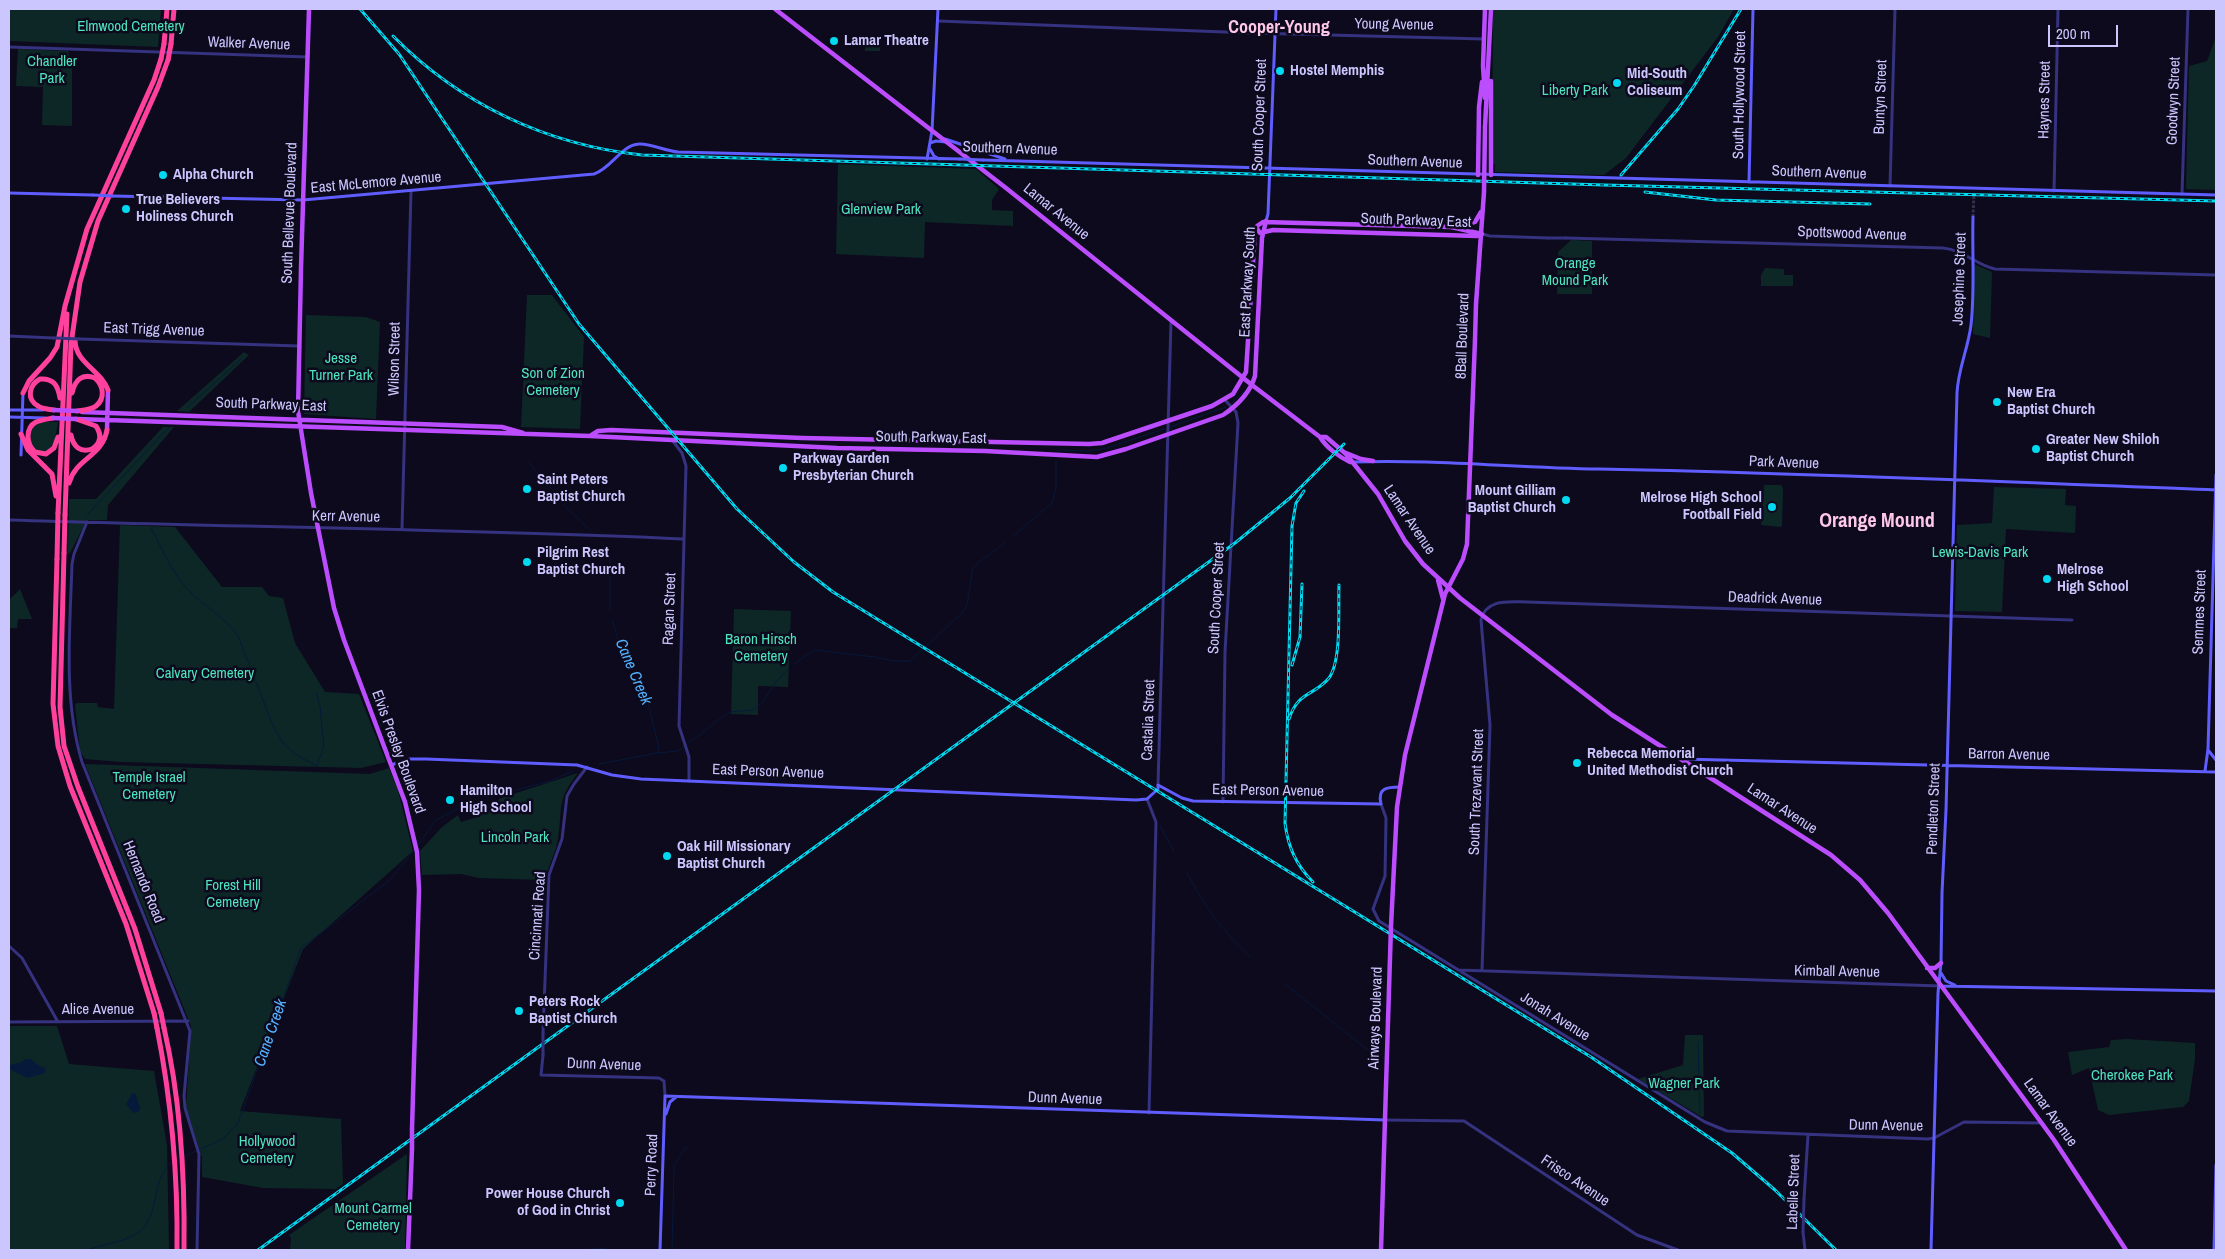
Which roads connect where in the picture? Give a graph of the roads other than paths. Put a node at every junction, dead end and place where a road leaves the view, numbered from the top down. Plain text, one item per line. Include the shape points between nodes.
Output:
1 (167, 9) edge
2 (174, 9) edge
3 (309, 9) edge
4 (775, 9) edge
5 (938, 9) edge
6 (1276, 9) edge
7 (1485, 9) edge
8 (1491, 9) edge
9 (1753, 9) edge
10 (1895, 9) edge
11 (2058, 9) edge
12 (2188, 9) edge
13 (938, 21) junction
14 (1274, 32) junction
15 (1484, 38) junction
16 (1490, 39) junction
17 (9, 47) edge
18 (308, 57) junction
19 (1490, 61) junction
20 (1483, 66) junction
21 (1486, 126) junction
22 (932, 131) junction
23 (943, 138) junction
24 (930, 143) junction
25 (949, 143) junction
26 (929, 148) junction
27 (618, 157) joint
28 (927, 159) junction
29 (939, 159) junction
30 (1008, 160) junction
31 (1269, 169) junction
32 (1478, 175) junction
33 (1491, 175) junction
34 (1749, 182) junction
35 (1890, 186) junction
36 (411, 191) junction
37 (2054, 191) junction
38 (9, 193) edge
39 (2182, 194) junction
40 (2216, 195) edge
41 (303, 200) junction
42 (1483, 208) junction
43 (1974, 217) tunnel mouth
44 (1266, 221) junction
45 (1394, 225) junction
46 (1256, 228) junction
47 (1459, 228) junction
48 (1263, 232) junction
49 (1394, 233) junction
50 (1482, 234) junction
51 (1973, 259) junction
52 (2216, 275) edge
53 (71, 288) junction
54 (1171, 321) junction
55 (73, 325) junction
56 (9, 336) edge
57 (299, 346) junction
58 (1960, 369) joint
59 (1243, 378) junction
60 (1240, 385) junction
61 (1252, 385) junction
62 (108, 390) joint
63 (1260, 391) junction
64 (1247, 392) junction
65 (23, 394) joint
66 (70, 398) junction
67 (1225, 400) junction
68 (62, 402) junction
69 (1232, 409) junction
70 (9, 410) edge
71 (22, 410) junction
72 (54, 410) junction
73 (77, 411) junction
74 (108, 413) junction
75 (22, 416) junction
76 (9, 418) edge
77 (53, 418) junction
78 (76, 418) junction
79 (108, 419) junction
80 (300, 419) junction
81 (1167, 421) junction
82 (404, 423) junction
83 (61, 424) junction
84 (69, 424) junction
85 (301, 426) junction
86 (108, 430) joint
87 (404, 430) junction
88 (22, 434) junction
89 (1168, 434) junction
90 (532, 435) junction
91 (590, 436) junction
92 (1320, 437) junction
93 (672, 440) junction
94 (1342, 450) junction
95 (21, 455) dead end
96 (1351, 462) junction
97 (1373, 462) junction
98 (1471, 462) junction
99 (2216, 475) edge
100 (1955, 481) junction
101 (2216, 490) edge
102 (66, 494) junction
103 (58, 514) junction
104 (9, 520) edge
105 (87, 522) junction
106 (318, 527) junction
107 (402, 529) junction
108 (683, 539) junction
109 (1438, 579) junction
110 (1448, 587) junction
111 (1454, 592) junction
112 (1444, 598) junction
113 (1482, 615) junction
114 (1951, 616) junction
115 (2072, 620) dead end
116 (2208, 750) junction
117 (1680, 759) junction
118 (2216, 760) edge
119 (391, 765) junction
120 (1947, 765) junction
121 (588, 767) junction
122 (2205, 771) junction
123 (2216, 772) edge
124 (689, 781) junction
125 (1158, 785) junction
126 (1400, 787) junction
127 (1147, 799) junction
128 (1222, 802) junction
129 (1381, 804) junction
130 (9, 946) edge
131 (1941, 962) junction
132 (1927, 968) junction
133 (1482, 970) junction
134 (1940, 970) junction
135 (1457, 971) junction
136 (1940, 986) junction
137 (1958, 986) junction
138 (2216, 990) edge
139 (188, 1021) junction
140 (9, 1022) edge
141 (58, 1022) junction
142 (542, 1075) joint
143 (664, 1081) joint
144 (664, 1096) junction
145 (679, 1096) junction
146 (1149, 1113) junction
147 (1385, 1120) junction
148 (664, 1121) junction
149 (1464, 1122) joint
150 (2042, 1123) junction
151 (1726, 1131) joint
152 (1808, 1135) junction
153 (1934, 1138) junction
154 (2216, 1165) edge
155 (177, 1250) edge
156 (184, 1250) edge
157 (197, 1250) edge
158 (408, 1250) edge
159 (660, 1250) edge
160 (1381, 1250) edge
161 (1678, 1250) edge
162 (1805, 1250) edge
163 (1932, 1250) edge
164 (2126, 1250) edge
165 (2214, 1250) edge

1 - 53 highway, bridge via 161,59 95,209
2 - 55 highway, bridge via 168,60 94,231 80,282
3 - 18 main road, South Bellevue Boulevard
4 - 22 main road, Lamar Avenue
5 - 13 main road
6 - 14 main road, South Cooper Street
7 - 15 main road
8 - 16 main road
9 - 34 main road, South Hollywood Street
10 - 35 street, Buntyn Street
11 - 37 street, Haynes Street
12 - 39 street, Goodwyn Street
13 - 14 street, Young Avenue
13 - 22 main road
14 - 15 street, Young Avenue
14 - 31 main road, South Cooper Street
15 - 16 street, Young Avenue
15 - 20 main road
16 - 19 main road
17 - 18 street, Walker Avenue
18 - 41 main road, South Bellevue Boulevard
19 - 21 main road
19 - 33 main road
20 - 21 main road
20 - 32 main road
21 - 42 main road, bridge
22 - 23 main road, Lamar Avenue
22 - 24 main road
23 - 25 main road, Lamar Avenue
23 - 30 main road
24 - 25 main road
24 - 26 main road
25 - 54 main road, Lamar Avenue
26 - 28 main road
26 - 29 main road
27 - 28 main road, Southern Avenue via 638,144 678,152
27 - 36 main road, East McLemore Avenue via 606,169 594,174
28 - 29 main road, Southern Avenue
29 - 30 main road, Southern Avenue, bridge
30 - 31 main road, Southern Avenue
31 - 32 main road, Southern Avenue
31 - 44 main road, South Cooper Street
32 - 33 main road, Southern Avenue
33 - 34 main road, Southern Avenue
34 - 35 main road, Southern Avenue
35 - 37 main road, Southern Avenue
36 - 41 main road, East McLemore Avenue
36 - 82 street, Wilson Street
37 - 39 main road, Southern Avenue
38 - 41 main road, East McLemore Avenue, bridge
39 - 40 main road, Southern Avenue
41 - 57 main road, South Bellevue Boulevard
42 - 47 main road via 1475,222
42 - 50 main road
43 - 51 main road, Josephine Street
44 - 45 main road, South Parkway East
44 - 46 main road, East Parkway South
44 - 48 main road, East Parkway South
45 - 47 main road, South Parkway East
45 - 49 main road
46 - 48 main road
46 - 59 main road, East Parkway South via 1248,360
47 - 50 main road, South Parkway East
48 - 49 main road, South Parkway East
48 - 61 main road, East Parkway South
49 - 50 main road, South Parkway East
50 - 51 street, Spottswood Avenue, bridge via 1943,248 1957,250
50 - 98 main road, 8Ball Boulevard, bridge via 1476,304
51 - 52 street, Spottswood Avenue via 1995,269
51 - 58 main road, Josephine Street via 1972,323
53 - 65 highway via 55,350 31,378
53 - 68 highway via 65,330
54 - 59 main road, Lamar Avenue
54 - 81 street, Castalia Street
55 - 62 highway via 77,352 102,377
55 - 66 highway
56 - 57 street, East Trigg Avenue, bridge
57 - 80 main road, South Bellevue Boulevard
58 - 100 main road, Pendleton Street
59 - 60 main road, South Parkway East
59 - 61 main road, Lamar Avenue
60 - 64 main road
60 - 67 main road, South Parkway East
61 - 63 main road, Lamar Avenue
61 - 64 main road, South Parkway East
62 - 74 main road
63 - 64 main road
63 - 92 main road, Lamar Avenue
64 - 69 main road, South Parkway East
65 - 71 main road
66 - 73 highway via 75,383 81,378 91,376 100,383 102,394 99,403 91,409
66 - 84 highway
67 - 69 street, South Cooper Street
67 - 81 main road, South Parkway East
68 - 72 highway via 58,388 51,380 40,380 34,384 30,393 32,401 40,407
68 - 83 highway
69 - 89 main road, South Parkway East
69 - 128 street, South Cooper Street via 1238,423 1225,652
70 - 71 main road, South Parkway East
71 - 72 main road, South Parkway East
71 - 75 main road
72 - 73 main road, South Parkway East, bridge
73 - 74 main road, South Parkway East
74 - 79 main road
74 - 80 main road, South Parkway East
75 - 76 main road, South Parkway East
75 - 77 main road, South Parkway East
75 - 88 main road
77 - 78 main road, South Parkway East, bridge
77 - 83 highway via 36,422 30,428 28,439 33,450 44,454 53,450
78 - 79 main road, South Parkway East
78 - 84 highway via 98,429 100,438 96,447 89,450 78,448 72,442
79 - 85 main road, South Parkway East
79 - 86 main road
80 - 82 main road, South Parkway East
80 - 85 main road, Elvis Presley Boulevard
81 - 89 street, Castalia Street
81 - 91 main road, South Parkway East via 1102,443 1089,444 611,430 598,431
82 - 87 street, Wilson Street
82 - 90 main road, South Parkway East via 504,427
83 - 103 highway
84 - 102 highway
85 - 87 main road, South Parkway East
85 - 106 main road, Elvis Presley Boulevard
86 - 102 highway via 100,448 74,470
87 - 90 main road, South Parkway East
87 - 107 street, Wilson Street
88 - 95 main road
88 - 103 highway via 28,450 54,478
89 - 93 main road, South Parkway East via 1097,457
89 - 125 street, Castalia Street
90 - 91 main road, South Parkway East
91 - 93 main road, South Parkway East
92 - 94 main road, Lamar Avenue via 1326,437
92 - 96 main road, Lamar Avenue via 1336,454
93 - 108 street, Ragan Street via 682,452 686,466
94 - 96 main road, Lamar Avenue
94 - 97 main road
96 - 97 main road, Park Avenue
96 - 109 main road, Lamar Avenue via 1378,494 1410,548
97 - 98 main road, Park Avenue
98 - 100 main road, Park Avenue via 1574,469
98 - 110 main road via 1467,544
99 - 101 main road, Semmes Street
100 - 101 main road, Park Avenue
100 - 114 main road, Pendleton Street
101 - 116 main road, Semmes Street
102 - 156 highway, bridge via 60,707 64,746 135,929 161,1013 174,1080 182,1152
103 - 155 highway, bridge via 53,704 58,746 70,786 126,924 154,1013 169,1090 176,1154
104 - 105 street, Kerr Avenue
105 - 106 street, Kerr Avenue
105 - 139 street, Hernando Road via 72,564 69,658 79,752
106 - 107 street, Kerr Avenue
106 - 119 main road, Elvis Presley Boulevard via 334,608
107 - 108 street, Kerr Avenue
108 - 124 street, Ragan Street via 679,726 688,754
109 - 110 main road, Lamar Avenue
109 - 112 main road
110 - 111 main road, Lamar Avenue
110 - 112 main road, Airways Boulevard
111 - 112 main road
111 - 113 main road, Lamar Avenue
112 - 126 main road, Airways Boulevard
113 - 114 street, Deadrick Avenue via 1491,605 1502,601
113 - 117 main road, Lamar Avenue via 1601,707
113 - 133 street, South Trezevant Street via 1490,725
114 - 115 street, Deadrick Avenue
114 - 120 main road, Pendleton Street
116 - 118 main road
116 - 122 main road, Semmes Street
117 - 120 main road, Barron Avenue
117 - 132 main road, Lamar Avenue via 1843,864 1880,903
119 - 121 main road, East Person Avenue via 426,759
119 - 158 main road, Elvis Presley Boulevard, bridge via 415,842 419,890
120 - 122 main road, Barron Avenue
120 - 131 main road, Pendleton Street
121 - 124 main road, East Person Avenue via 612,775
121 - 142 street, Cincinnati Road, bridge via 567,796 562,839 549,875
122 - 123 main road, Barron Avenue
124 - 127 main road, East Person Avenue
125 - 127 main road
125 - 128 main road, East Person Avenue via 1193,801
126 - 129 main road via 1383,789
126 - 147 main road, Airways Boulevard, bridge via 1393,856
127 - 146 street via 1156,822
128 - 129 main road, East Person Avenue
129 - 135 street, Jonah Avenue via 1386,818 1385,876 1374,902 1375,916
130 - 141 street via 22,958
131 - 132 main road via 1934,968
131 - 134 main road, Pendleton Street
132 - 136 main road, Lamar Avenue
133 - 135 street, Kimball Avenue
133 - 136 street, Kimball Avenue
134 - 136 main road, Pendleton Street
134 - 137 main road via 1944,979
135 - 151 street, Jonah Avenue via 1705,1122
136 - 137 main road, Kimball Avenue
136 - 150 main road, Lamar Avenue
136 - 153 main road, Pendleton Street
137 - 138 main road, Kimball Avenue
139 - 141 street, Alice Avenue
139 - 157 street, Hernando Road via 190,1031 184,1096 199,1154
140 - 141 street, Alice Avenue
142 - 143 street, Dunn Avenue via 660,1078
143 - 144 street, Perry Road
144 - 145 main road, Dunn Avenue
144 - 148 main road, Perry Road
145 - 146 main road, Dunn Avenue
145 - 148 main road via 667,1106
146 - 147 main road, Dunn Avenue
147 - 149 street, Dunn Avenue
147 - 160 main road, Airways Boulevard
148 - 159 main road, Perry Road
149 - 161 street, Frisco Avenue via 1637,1236
150 - 153 street, Dunn Avenue via 1964,1122
150 - 164 main road, Lamar Avenue
151 - 152 street, Dunn Avenue
152 - 153 street, Dunn Avenue
152 - 162 street, Labelle Street, bridge
153 - 163 main road, Pendleton Street
154 - 165 main road

